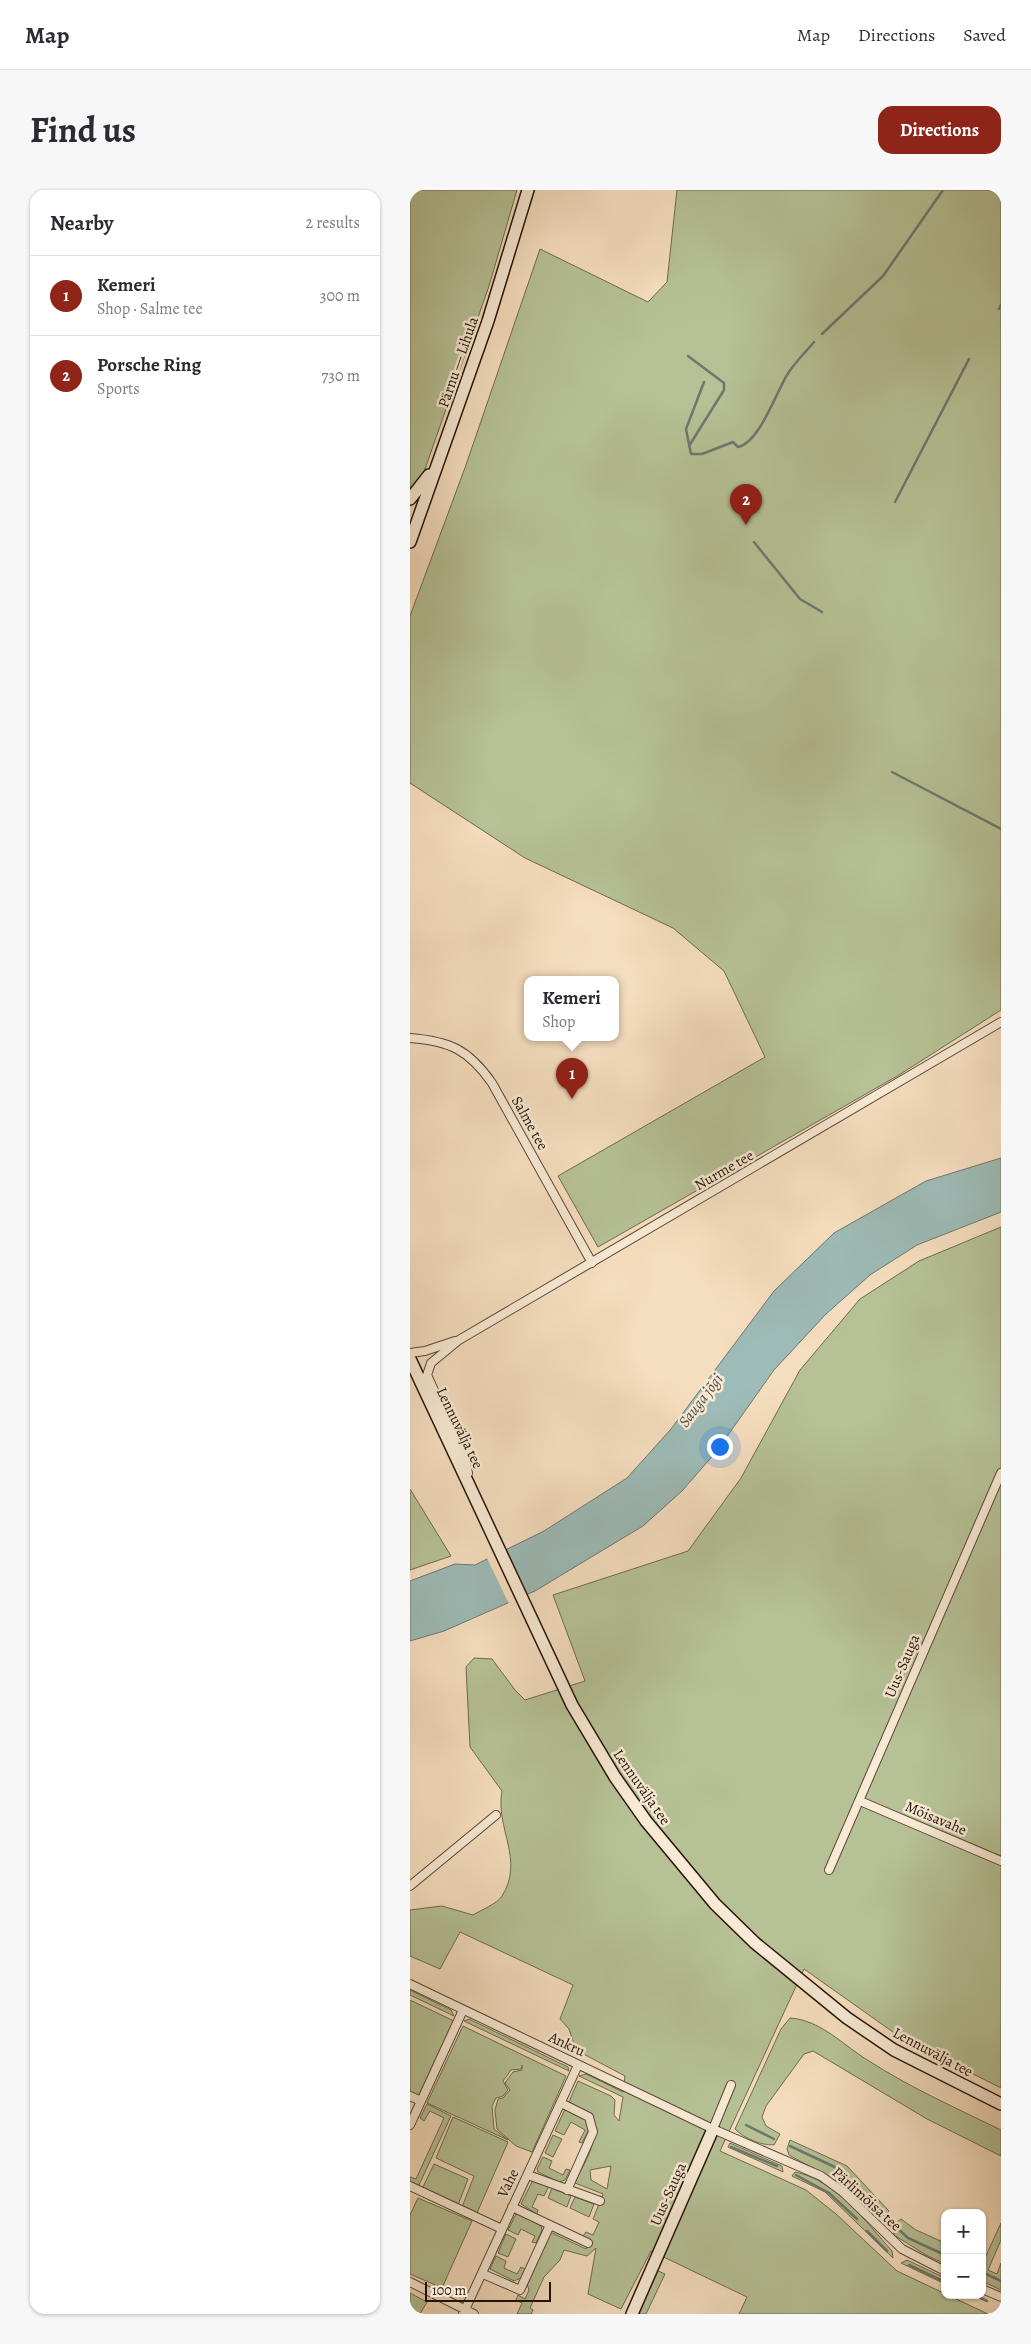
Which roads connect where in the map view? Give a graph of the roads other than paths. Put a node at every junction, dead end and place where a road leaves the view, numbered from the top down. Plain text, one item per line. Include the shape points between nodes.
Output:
1 (528, 190) edge
2 (438, 464) junction
3 (410, 499) edge
4 (410, 542) edge
5 (1001, 1022) edge
6 (410, 1038) edge
7 (592, 1263) junction
8 (459, 1340) junction
9 (411, 1359) edge
10 (430, 1363) junction
11 (1001, 1473) edge
12 (470, 1484) junction
13 (860, 1801) junction
14 (496, 1815) dead end
15 (1001, 1861) edge
16 (829, 1870) dead end
17 (410, 1886) edge
18 (410, 1984) edge
19 (463, 2010) junction
20 (578, 2065) junction
21 (731, 2085) dead end
22 (410, 2096) edge
23 (421, 2101) junction
24 (561, 2103) junction
25 (1001, 2104) edge
26 (410, 2125) edge
27 (713, 2129) junction
28 (528, 2175) junction
29 (410, 2186) edge
30 (567, 2190) junction
31 (600, 2201) dead end
32 (512, 2206) junction
33 (550, 2225) junction
34 (502, 2229) junction
35 (588, 2243) dead end
36 (941, 2269) edge
37 (483, 2274) junction
38 (410, 2282) edge
39 (986, 2291) edge
40 (1001, 2297) edge
41 (464, 2312) edge
42 (474, 2314) edge
43 (632, 2314) edge

1 - 2 main road, Pärnu — Lihula via 488,321
2 - 3 main road
2 - 4 main road, Pärnu — Lihula
5 - 7 street, Nurme tee
6 - 7 street, Salme tee via 449,1044 478,1064 492,1083
7 - 8 street, Nurme tee
8 - 9 street, Nurme tee
8 - 10 street, Nurme tee
9 - 10 street
9 - 12 main road, Lennuvälja tee
10 - 12 street via 428,1375 464,1456
11 - 13 street, Uus-Sauga
12 - 25 main road, Lennuvälja tee via 572,1705 646,1821 715,1904 755,1943 847,2018 894,2050
13 - 15 street, Mõisavahe
13 - 16 street, Uus-Sauga
14 - 17 street
18 - 19 street, Ankru
19 - 20 street, Ankru
19 - 23 street
20 - 24 street, Vahe
20 - 27 street, Ankru
21 - 27 street, Uus-Sauga
22 - 23 street
23 - 26 street
24 - 28 street, Vahe
24 - 30 street via 589,2117 593,2132
27 - 36 street, Pärlimõisa tee via 821,2176 843,2192 902,2249
27 - 43 main road, Uus-Sauga
28 - 30 street
28 - 32 street, Vahe
29 - 34 street
30 - 31 street
32 - 33 street
32 - 34 street, Vahe
33 - 35 street
33 - 37 street via 520,2290
34 - 37 street, Vahe
37 - 41 street, Vahe
38 - 41 street
39 - 40 street
41 - 42 street

